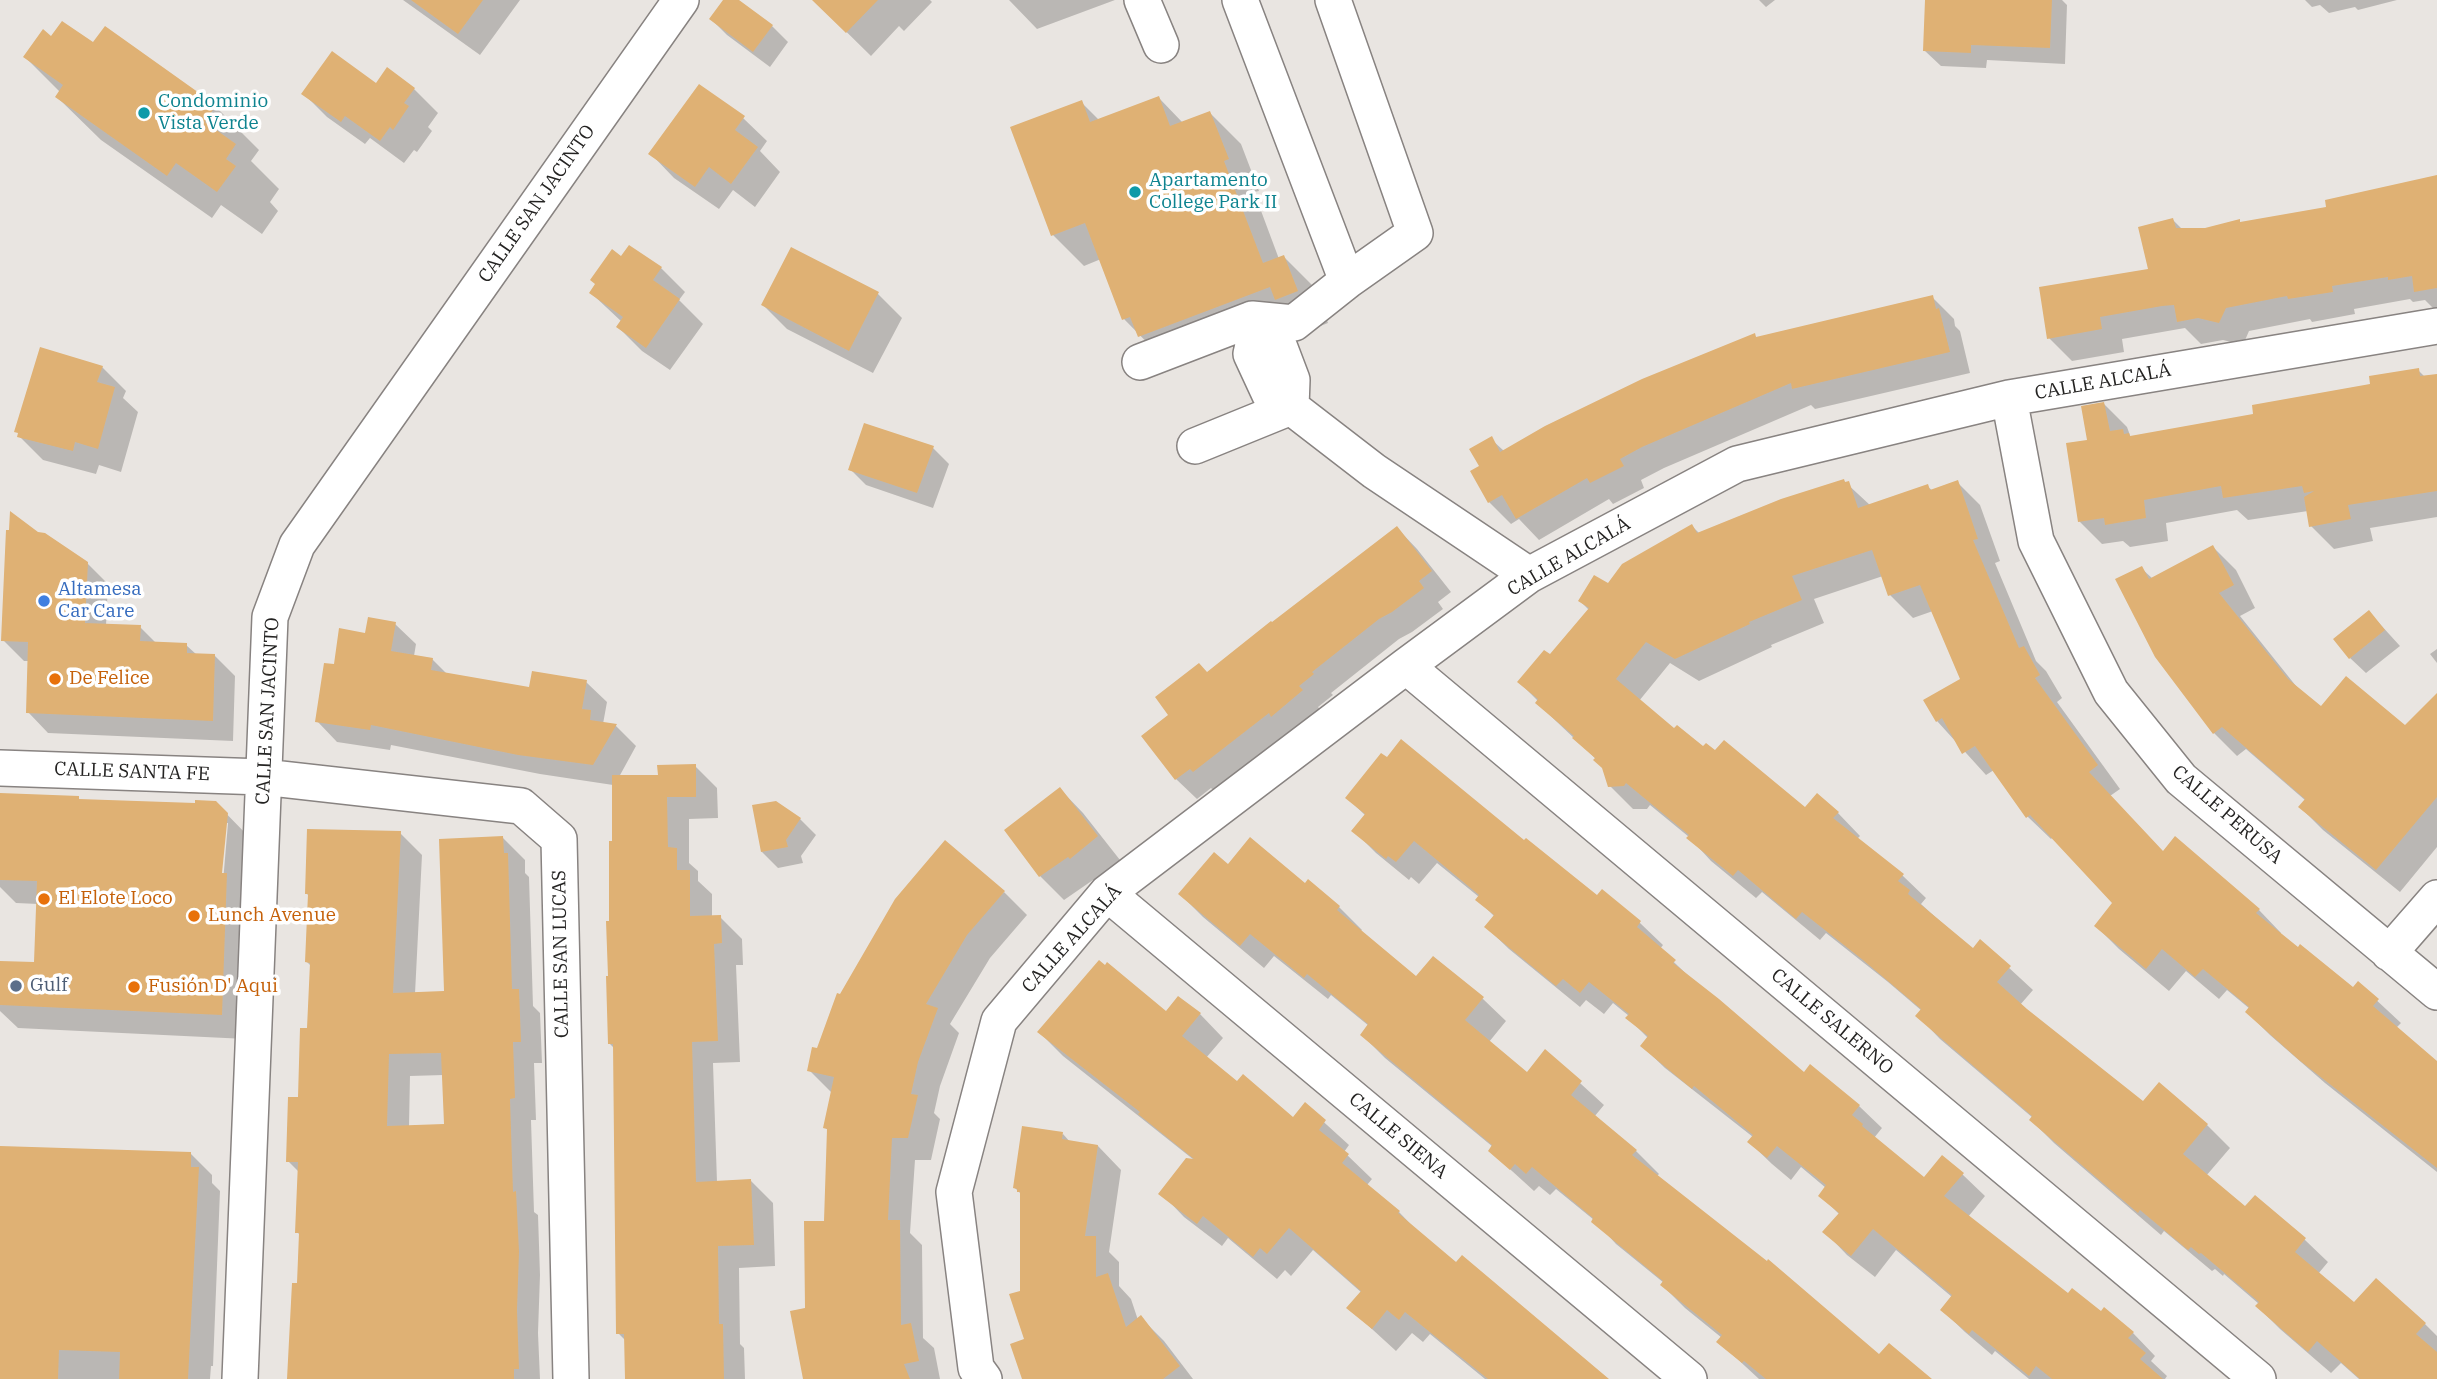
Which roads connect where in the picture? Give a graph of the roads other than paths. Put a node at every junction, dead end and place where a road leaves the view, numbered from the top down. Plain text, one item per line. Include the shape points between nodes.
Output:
1 (681, 0) edge
2 (1142, 0) edge
3 (1240, 0) edge
4 (1333, 0) edge
5 (1161, 45) dead end
6 (1348, 282) junction
7 (1254, 325) junction
8 (2437, 326) edge
9 (1140, 362) dead end
10 (2009, 398) junction
11 (1291, 407) junction
12 (1195, 446) dead end
13 (1529, 575) junction
14 (1406, 666) junction
15 (0, 768) edge
16 (263, 777) junction
17 (1107, 893) junction
18 (2437, 898) edge
19 (2389, 953) junction
20 (2437, 992) edge
21 (240, 1379) edge
22 (571, 1379) edge
23 (984, 1379) edge
24 (1689, 1379) edge
25 (2259, 1379) edge

1 - 16 street, CALLE SAN JACINTO via 297,545 270,617
2 - 5 street
3 - 6 street
4 - 6 street via 1415,233
6 - 7 street via 1294,323
7 - 9 street
7 - 11 street via 1251,354 1270,395
8 - 10 street, CALLE ALCALÁ
10 - 13 street, CALLE ALCALÁ via 1737,464
10 - 19 street, CALLE PERUSA via 2036,541 2111,692 2181,779
11 - 12 street
11 - 13 street via 1374,471
13 - 14 street, CALLE ALCALÁ
14 - 17 street, CALLE ALCALÁ
14 - 25 street, CALLE SALERNO
15 - 16 street, CALLE SANTA FE
16 - 21 street, CALLE SAN JACINTO
16 - 22 street, CALLE SAN LUCAS via 521,806 559,839
17 - 23 street, CALLE ALCALÁ via 999,1021 954,1192 976,1368
17 - 24 street, CALLE SIENA
18 - 19 street
19 - 20 street, CALLE PERUSA

